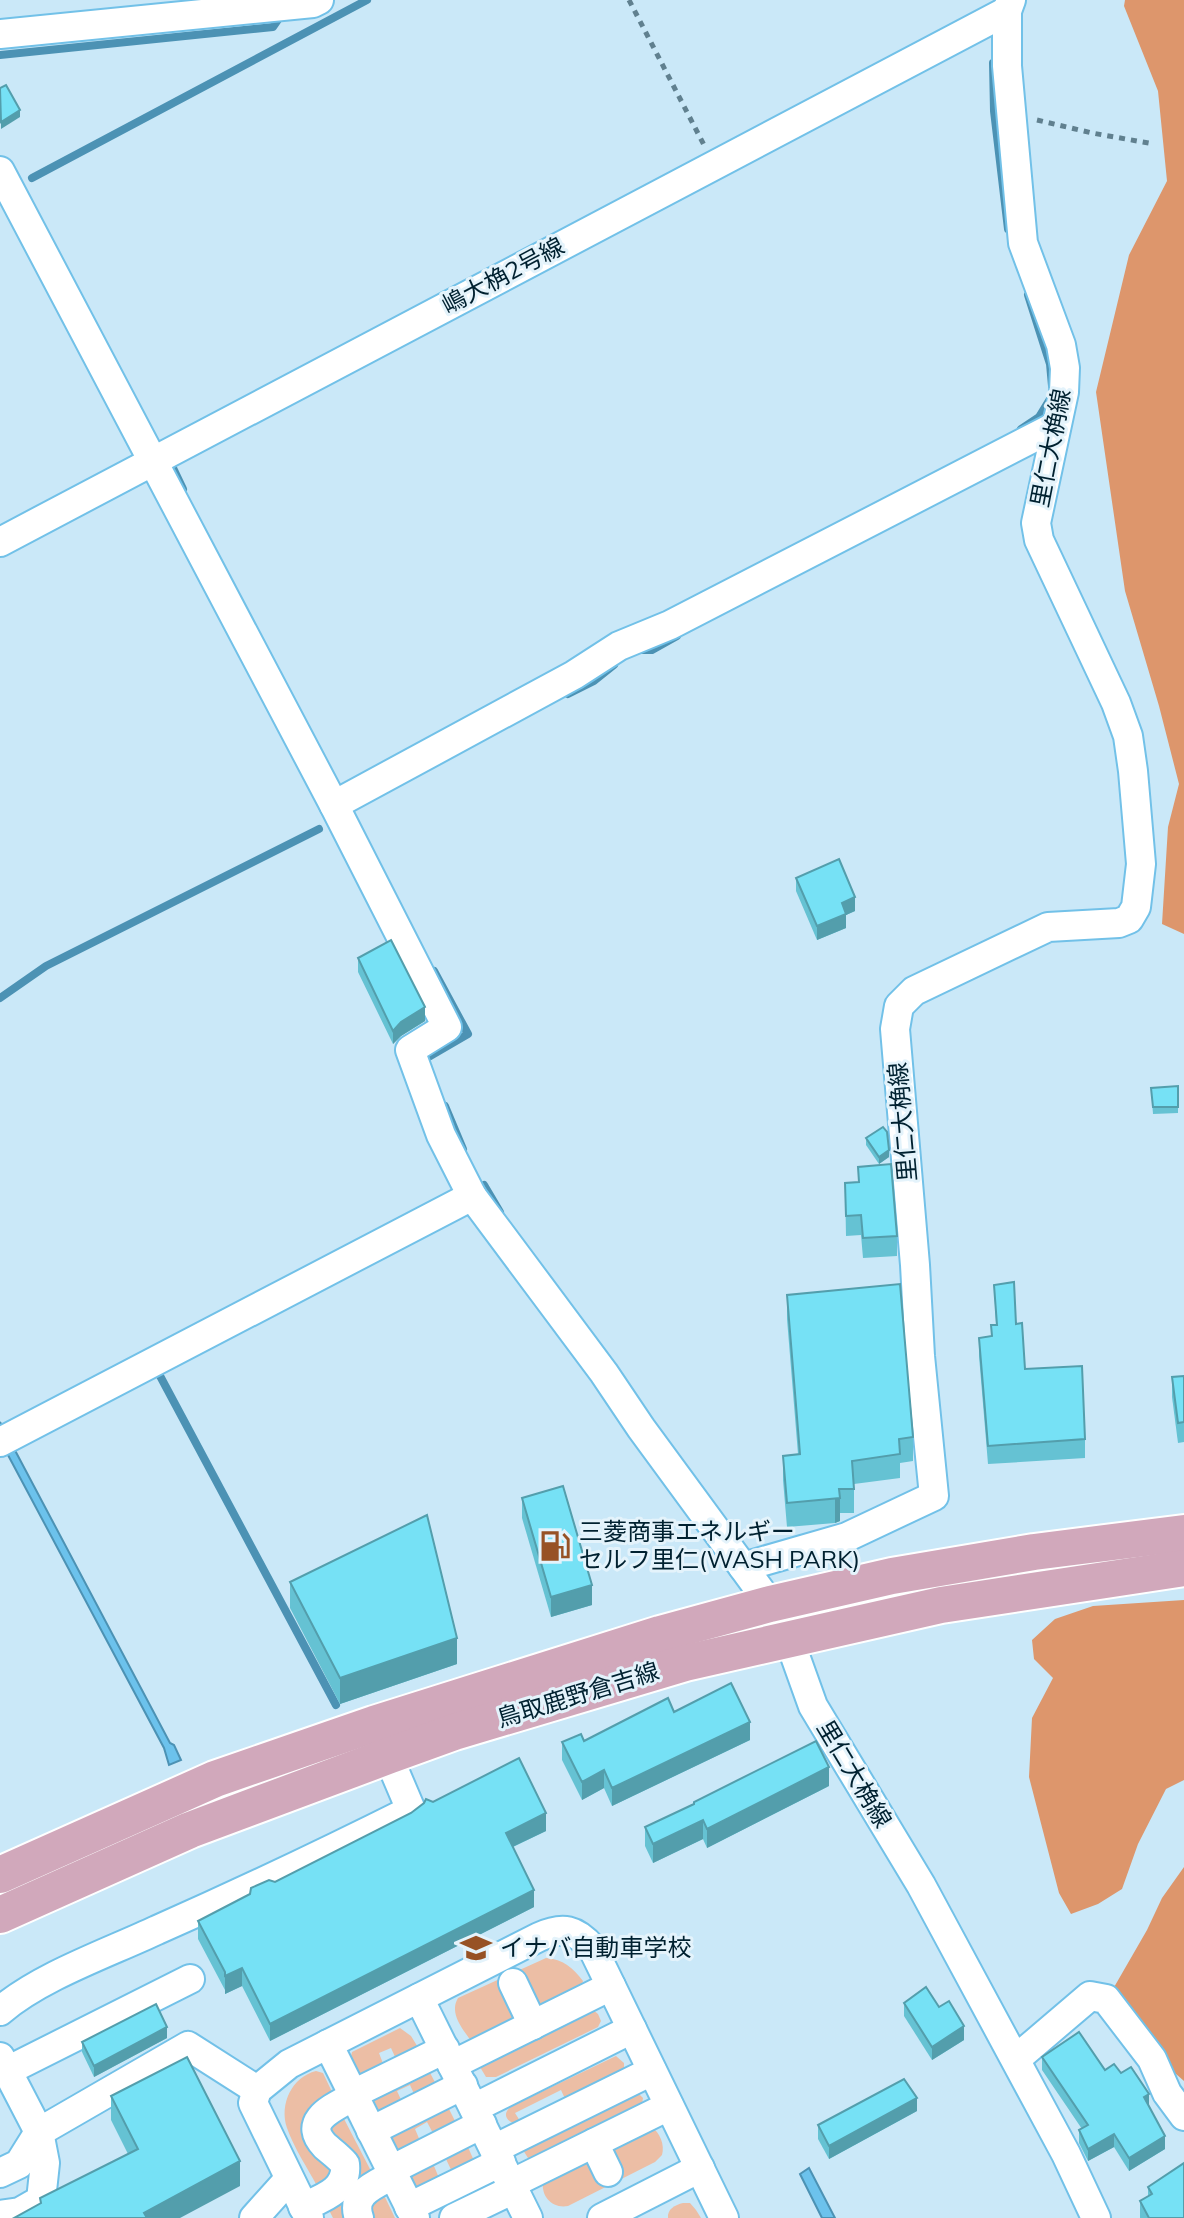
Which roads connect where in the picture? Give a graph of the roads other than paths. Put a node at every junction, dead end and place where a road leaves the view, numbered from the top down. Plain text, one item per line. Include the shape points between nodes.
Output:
1 (319, 0) edge
2 (1009, 6) edge
3 (0, 34) edge
4 (0, 171) edge
5 (1056, 426) junction
6 (152, 461) junction
7 (0, 542) edge
8 (334, 805) junction
9 (472, 1196) junction
10 (0, 1442) edge
11 (1184, 1533) edge
12 (743, 1567) junction
13 (1184, 1568) edge
14 (770, 1604) junction
15 (789, 1639) junction
16 (388, 1756) junction
17 (0, 1875) edge
18 (0, 1915) edge
19 (190, 1979) dead end
20 (513, 1983) dead end
21 (611, 1986) junction
22 (419, 1998) junction
23 (0, 2011) edge
24 (533, 2025) junction
25 (632, 2029) junction
26 (328, 2044) junction
27 (1016, 2059) junction
28 (4, 2063) edge
29 (652, 2071) junction
30 (257, 2090) junction
31 (353, 2095) junction
32 (669, 2106) junction
33 (1184, 2116) edge
34 (419, 2120) junction
35 (482, 2124) junction
36 (371, 2131) junction
37 (39, 2132) junction
38 (594, 2143) junction
39 (700, 2168) junction
40 (392, 2172) junction
41 (608, 2172) dead end
42 (0, 2173) edge
43 (289, 2179) junction
44 (651, 2207) edge
45 (412, 2212) edge
46 (306, 2213) edge
47 (0, 2215) edge
48 (462, 2216) edge
49 (254, 2218) edge
50 (359, 2218) edge
51 (528, 2218) edge
52 (602, 2218) edge
53 (724, 2218) edge
54 (1096, 2218) edge

1 - 3 street
2 - 5 street, 里仁大桷線 via 1007,66 1023,243 1065,368
2 - 6 street, 嶋大桷2号線
4 - 6 street
5 - 8 street via 670,625 619,646
5 - 12 street, 里仁大桷線 via 1036,523 1128,736 1141,864 1136,907 1119,923 1048,927 914,991 899,1006 895,1029 934,1496 847,1537
6 - 7 street, 嶋大桷2号線
6 - 8 street
8 - 9 street via 447,1027 410,1050 441,1135
9 - 10 street
9 - 12 street
11 - 14 main road, 鳥取鹿野倉吉線 via 892,1576
12 - 14 street, 里仁大桷線
13 - 15 main road, 鳥取鹿野倉吉線 via 941,1605
14 - 15 street, 里仁大桷線
14 - 17 main road, 鳥取鹿野倉吉線 via 584,1657 215,1779
15 - 16 main road, 鳥取鹿野倉吉線 via 685,1663
15 - 27 street, 里仁大桷線 via 813,1706 921,1885
16 - 18 main road, 鳥取鹿野倉吉線 via 190,1830
16 - 23 street via 411,1810 52,1978
19 - 28 street
20 - 24 street
21 - 22 street via 582,1936 553,1931
21 - 24 street
21 - 25 street
22 - 26 street
22 - 35 street
24 - 35 street
25 - 29 street
25 - 35 street
26 - 30 street via 289,2064
26 - 31 street
27 - 33 street via 1090,1996 1106,1999 1152,2059
27 - 54 street, 里仁大桷線
28 - 37 street
29 - 32 street
29 - 35 street
30 - 37 street via 188,2046
30 - 43 street via 253,2103
31 - 34 street
31 - 36 street
31 - 46 street via 326,2111 316,2125 321,2140 345,2164 344,2179
32 - 38 street
32 - 39 street
34 - 35 street
34 - 35 street
34 - 35 street
34 - 35 street
34 - 36 street
34 - 40 street
34 - 45 street
35 - 38 street
35 - 48 street
35 - 51 street
36 - 40 street
37 - 42 street via 19,2164
37 - 47 street via 45,2163 41,2200 20,2212
38 - 41 street
39 - 44 street
39 - 53 street
40 - 45 street
40 - 50 street via 358,2199
43 - 46 street
43 - 49 street
44 - 52 street

